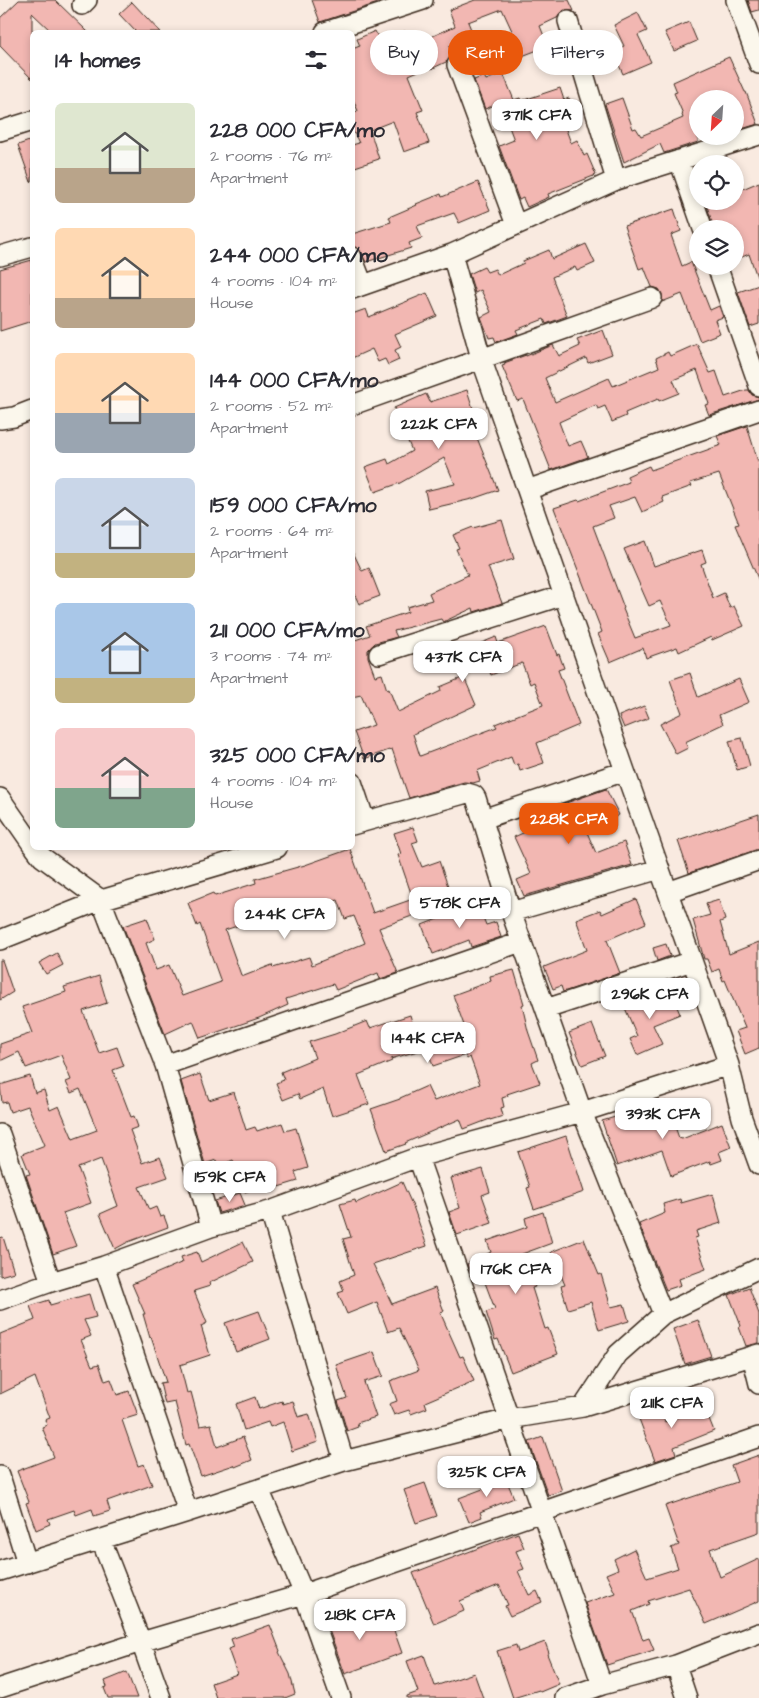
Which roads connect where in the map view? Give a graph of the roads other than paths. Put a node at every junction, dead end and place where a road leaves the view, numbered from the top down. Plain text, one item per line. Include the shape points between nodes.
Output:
1 (423, 0) edge
2 (736, 0) edge
3 (568, 22) dead end
4 (332, 30) edge
5 (759, 64) edge
6 (461, 75) edge
7 (30, 122) edge
8 (0, 131) edge
9 (759, 135) edge
10 (679, 160) junction
11 (616, 180) junction
12 (700, 220) edge
13 (516, 225) junction
14 (30, 248) edge
15 (452, 254) junction
16 (0, 256) edge
17 (355, 272) edge
18 (720, 275) edge
19 (358, 287) edge
20 (652, 298) dead end
21 (481, 358) junction
22 (759, 386) edge
23 (355, 404) edge
24 (759, 410) edge
25 (30, 411) edge
26 (0, 419) edge
27 (527, 490) junction
28 (564, 595) junction
29 (379, 654) dead end
30 (624, 771) junction
31 (0, 798) edge
32 (355, 800) edge
33 (484, 819) junction
34 (359, 823) edge
35 (30, 841) edge
36 (37, 850) edge
37 (270, 850) edge
38 (759, 860) edge
39 (660, 869) junction
40 (668, 892) junction
41 (101, 900) junction
42 (511, 912) junction
43 (0, 940) edge
44 (521, 942) junction
45 (692, 961) junction
46 (546, 1009) junction
47 (165, 1064) junction
48 (730, 1065) junction
49 (582, 1112) junction
50 (751, 1115) edge
51 (0, 1134) edge
52 (418, 1157) junction
53 (759, 1165) edge
54 (270, 1211) junction
55 (211, 1227) junction
56 (104, 1266) junction
57 (759, 1268) edge
58 (51, 1282) junction
59 (0, 1300) edge
60 (663, 1314) junction
61 (756, 1355) edge
62 (759, 1384) edge
63 (583, 1407) junction
64 (510, 1418) junction
65 (759, 1437) edge
66 (344, 1461) junction
67 (0, 1476) edge
68 (258, 1489) junction
69 (541, 1511) junction
70 (188, 1512) junction
71 (101, 1540) junction
72 (27, 1563) junction
73 (0, 1572) edge
74 (304, 1594) junction
75 (759, 1633) edge
76 (141, 1642) junction
77 (676, 1665) junction
78 (602, 1685) junction
79 (0, 1688) edge
80 (161, 1698) edge
81 (341, 1698) edge
82 (565, 1698) edge
83 (687, 1698) edge

1 - 4 street
2 - 5 street
3 - 11 street
6 - 13 street
7 - 8 street
9 - 10 street
10 - 11 street
10 - 12 street
11 - 13 street
13 - 15 street
14 - 16 street
15 - 19 street
15 - 21 street
17 - 19 street
18 - 22 street
20 - 21 street
21 - 23 street
21 - 27 street
24 - 27 street
25 - 26 street
27 - 28 street
28 - 29 street
28 - 30 street
30 - 33 street
30 - 39 street
31 - 35 street
32 - 34 street
33 - 34 street via 476,798 467,793
33 - 42 street
36 - 41 street
37 - 41 street
38 - 40 street
39 - 40 street
39 - 42 street
40 - 45 street
41 - 43 street
41 - 47 street
42 - 44 street
44 - 46 street
44 - 47 street
45 - 46 street
45 - 48 street
46 - 49 street
47 - 55 street
48 - 49 street
48 - 50 street
49 - 52 street
49 - 60 street
50 - 53 street
51 - 58 street
52 - 54 street
52 - 64 street
54 - 55 street
54 - 66 street
55 - 56 street
56 - 58 street
56 - 70 street
57 - 60 street
58 - 59 street
60 - 63 street via 618,1354
61 - 62 street
61 - 63 street
63 - 64 street
64 - 66 street
64 - 69 street
65 - 69 street
66 - 68 street
67 - 72 street
68 - 70 street
68 - 74 street
69 - 74 street
69 - 78 street
70 - 71 street
71 - 72 street
71 - 76 street
72 - 73 street
74 - 76 street
74 - 81 street
75 - 77 street
76 - 79 street
76 - 80 street
77 - 78 street
77 - 83 street
78 - 82 street

